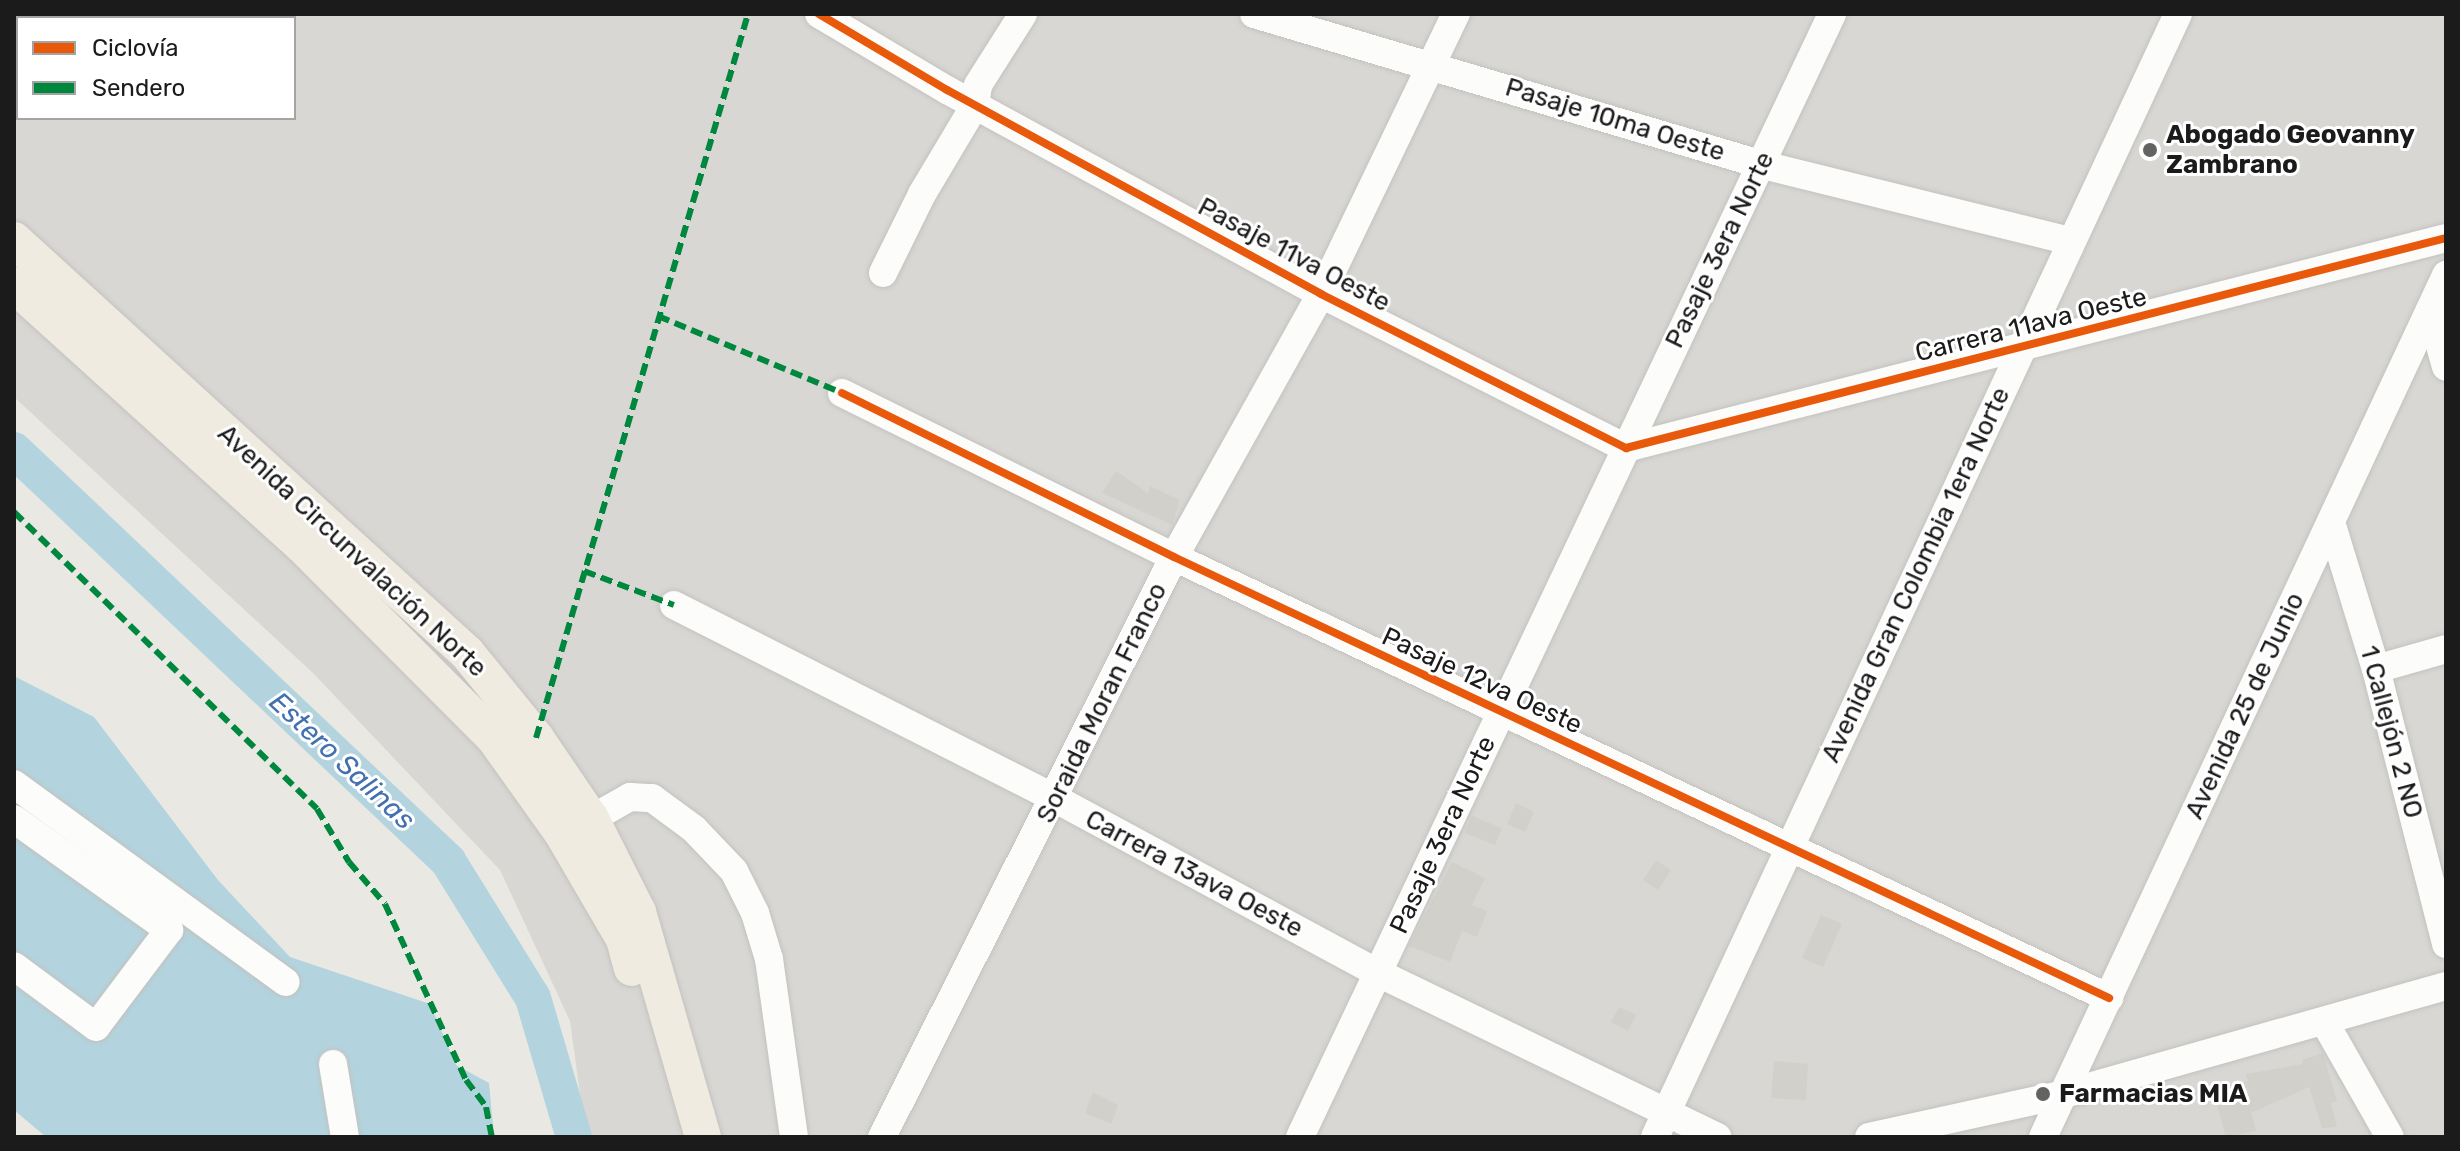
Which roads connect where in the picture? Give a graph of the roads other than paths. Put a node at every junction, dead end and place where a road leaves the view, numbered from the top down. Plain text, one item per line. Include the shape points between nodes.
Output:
1 (819, 14) edge
2 (1023, 14) edge
3 (1456, 14) edge
4 (1832, 14) edge
5 (2178, 14) edge
6 (1261, 15) edge
7 (1430, 64) junction
8 (975, 105) junction
9 (1763, 165) junction
10 (2446, 238) edge
11 (14, 240) edge
12 (2071, 241) junction
13 (883, 273) dead end
14 (2446, 275) edge
15 (14, 285) edge
16 (1321, 294) junction
17 (2430, 310) junction
18 (2022, 348) junction
19 (2446, 367) edge
20 (842, 393) dead end
21 (1626, 448) junction
22 (2331, 522) junction
23 (1174, 557) junction
24 (674, 605) dead end
25 (2446, 649) edge
26 (2376, 669) junction
27 (1501, 712) junction
28 (506, 727) junction
29 (14, 784) edge
30 (1056, 799) junction
31 (14, 819) edge
32 (591, 819) junction
33 (1789, 847) junction
34 (2446, 944) edge
35 (14, 966) edge
36 (1378, 973) junction
37 (286, 982) dead end
38 (2446, 986) edge
39 (2109, 998) junction
40 (2324, 1021) junction
41 (333, 1064) dead end
42 (2064, 1094) junction
43 (1660, 1126) edge
44 (345, 1137) edge
45 (679, 1137) edge
46 (703, 1137) edge
47 (794, 1137) edge
48 (882, 1137) edge
49 (1300, 1137) edge
50 (1717, 1137) edge
51 (1869, 1137) edge
52 (2043, 1137) edge
53 (2390, 1137) edge

1 - 8 street, Pasaje 11va Oeste
2 - 8 street via 978,85
3 - 7 street, Soraida Moran Franco
4 - 9 street, Pasaje 3era Norte
5 - 12 street, Avenida Gran Colombia 1era Norte
6 - 7 street, Pasaje 10ma Oeste
7 - 9 street, Pasaje 10ma Oeste
7 - 16 street, Soraida Moran Franco
8 - 13 street
8 - 16 street, Pasaje 11va Oeste
9 - 12 street, Pasaje 10ma Oeste
9 - 21 street, Pasaje 3era Norte via 1750,179
10 - 18 street, Carrera 11ava Oeste
11 - 28 main road, Avenida Circunvalación Norte via 467,653
12 - 18 street, Avenida Gran Colombia 1era Norte
14 - 17 street, Avenida 25 de Junio
15 - 28 main road, Avenida Circunvalación Norte
16 - 21 street, Pasaje 11va Oeste
16 - 23 street, Soraida Moran Franco
17 - 19 street
17 - 22 street, Avenida 25 de Junio
18 - 21 street, Carrera 11ava Oeste
18 - 33 street, Avenida Gran Colombia 1era Norte
20 - 23 street, Pasaje 12va Oeste
21 - 27 street, Pasaje 3era Norte
22 - 26 street, 1 Callejón 2 NO
22 - 39 street, Avenida 25 de Junio
23 - 27 street, Pasaje 12va Oeste
23 - 30 street, Soraida Moran Franco
24 - 30 street, Carrera 13ava Oeste
25 - 26 street
26 - 34 street, 1 Callejón 2 NO
27 - 33 street, Pasaje 12va Oeste
27 - 36 street, Pasaje 3era Norte
28 - 32 main road, Avenida Circunvalación Norte
28 - 45 main road, Avenida Circunvalación Norte via 624,939
29 - 37 street
30 - 36 street, Carrera 13ava Oeste
30 - 48 street, Soraida Moran Franco
31 - 35 street via 169,930 96,1027
32 - 46 main road, Avenida Circunvalación Norte via 638,912
32 - 47 street via 630,797 652,798 694,829 734,871 769,959
33 - 39 street, Pasaje 12va Oeste
33 - 43 street, Avenida Gran Colombia 1era Norte
36 - 43 street, Carrera 13ava Oeste
36 - 49 street, Pasaje 3era Norte
38 - 40 street
39 - 42 street, Avenida 25 de Junio
40 - 42 street
40 - 53 street
41 - 44 street
42 - 51 street
42 - 52 street, Avenida 25 de Junio
43 - 50 street, Carrera 13ava Oeste

